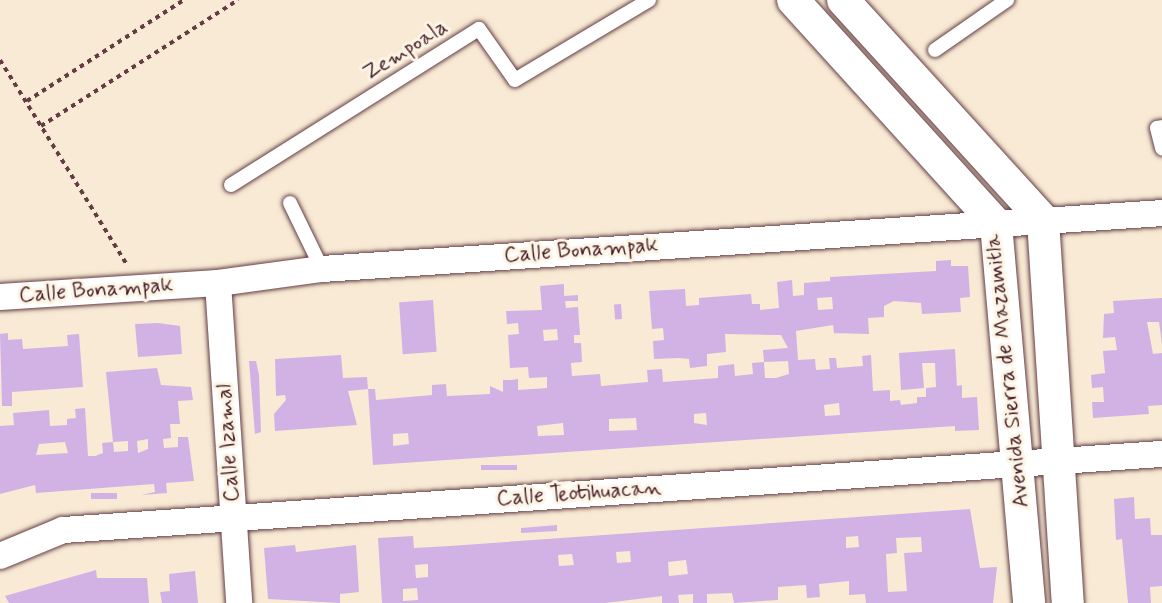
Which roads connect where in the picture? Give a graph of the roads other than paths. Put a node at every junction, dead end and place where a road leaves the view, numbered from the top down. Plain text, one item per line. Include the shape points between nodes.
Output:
1 (649, 0) edge
2 (793, 0) edge
3 (843, 0) edge
4 (1007, 0) edge
5 (935, 51) dead end
6 (1162, 127) edge
7 (1162, 148) edge
8 (231, 185) dead end
9 (290, 203) dead end
10 (1162, 213) edge
11 (1043, 220) junction
12 (996, 224) junction
13 (322, 269) junction
14 (218, 283) junction
15 (0, 297) edge
16 (1162, 454) edge
17 (1058, 461) junction
18 (1018, 464) junction
19 (234, 519) junction
20 (0, 556) edge
21 (239, 603) edge
22 (1029, 603) edge
23 (1068, 603) edge

1 - 8 lane, Zempoala via 515,80 479,29
2 - 12 street, Avenida Sierra de Mazamitla
3 - 11 street, Avenida Sierra de Mazamitla
4 - 5 lane
6 - 7 lane via 1157,128
9 - 13 lane
10 - 11 street, Calle Bonampak
11 - 12 street, Calle Bonampak
11 - 17 street, Avenida Sierra de Mazamitla
12 - 13 street, Calle Bonampak
12 - 18 street, Avenida Sierra de Mazamitla
13 - 14 street, Calle Bonampak
14 - 15 street, Calle Bonampak
14 - 19 street, Calle Izamal
16 - 17 street, Calle Teotihuacan
17 - 18 street, Calle Teotihuacan
17 - 23 street, Avenida Sierra de Mazamitla
18 - 19 street, Calle Teotihuacan
18 - 22 street, Avenida Sierra de Mazamitla
19 - 20 street, Calle Teotihuacan via 63,531
19 - 21 street, Calle Izamal

